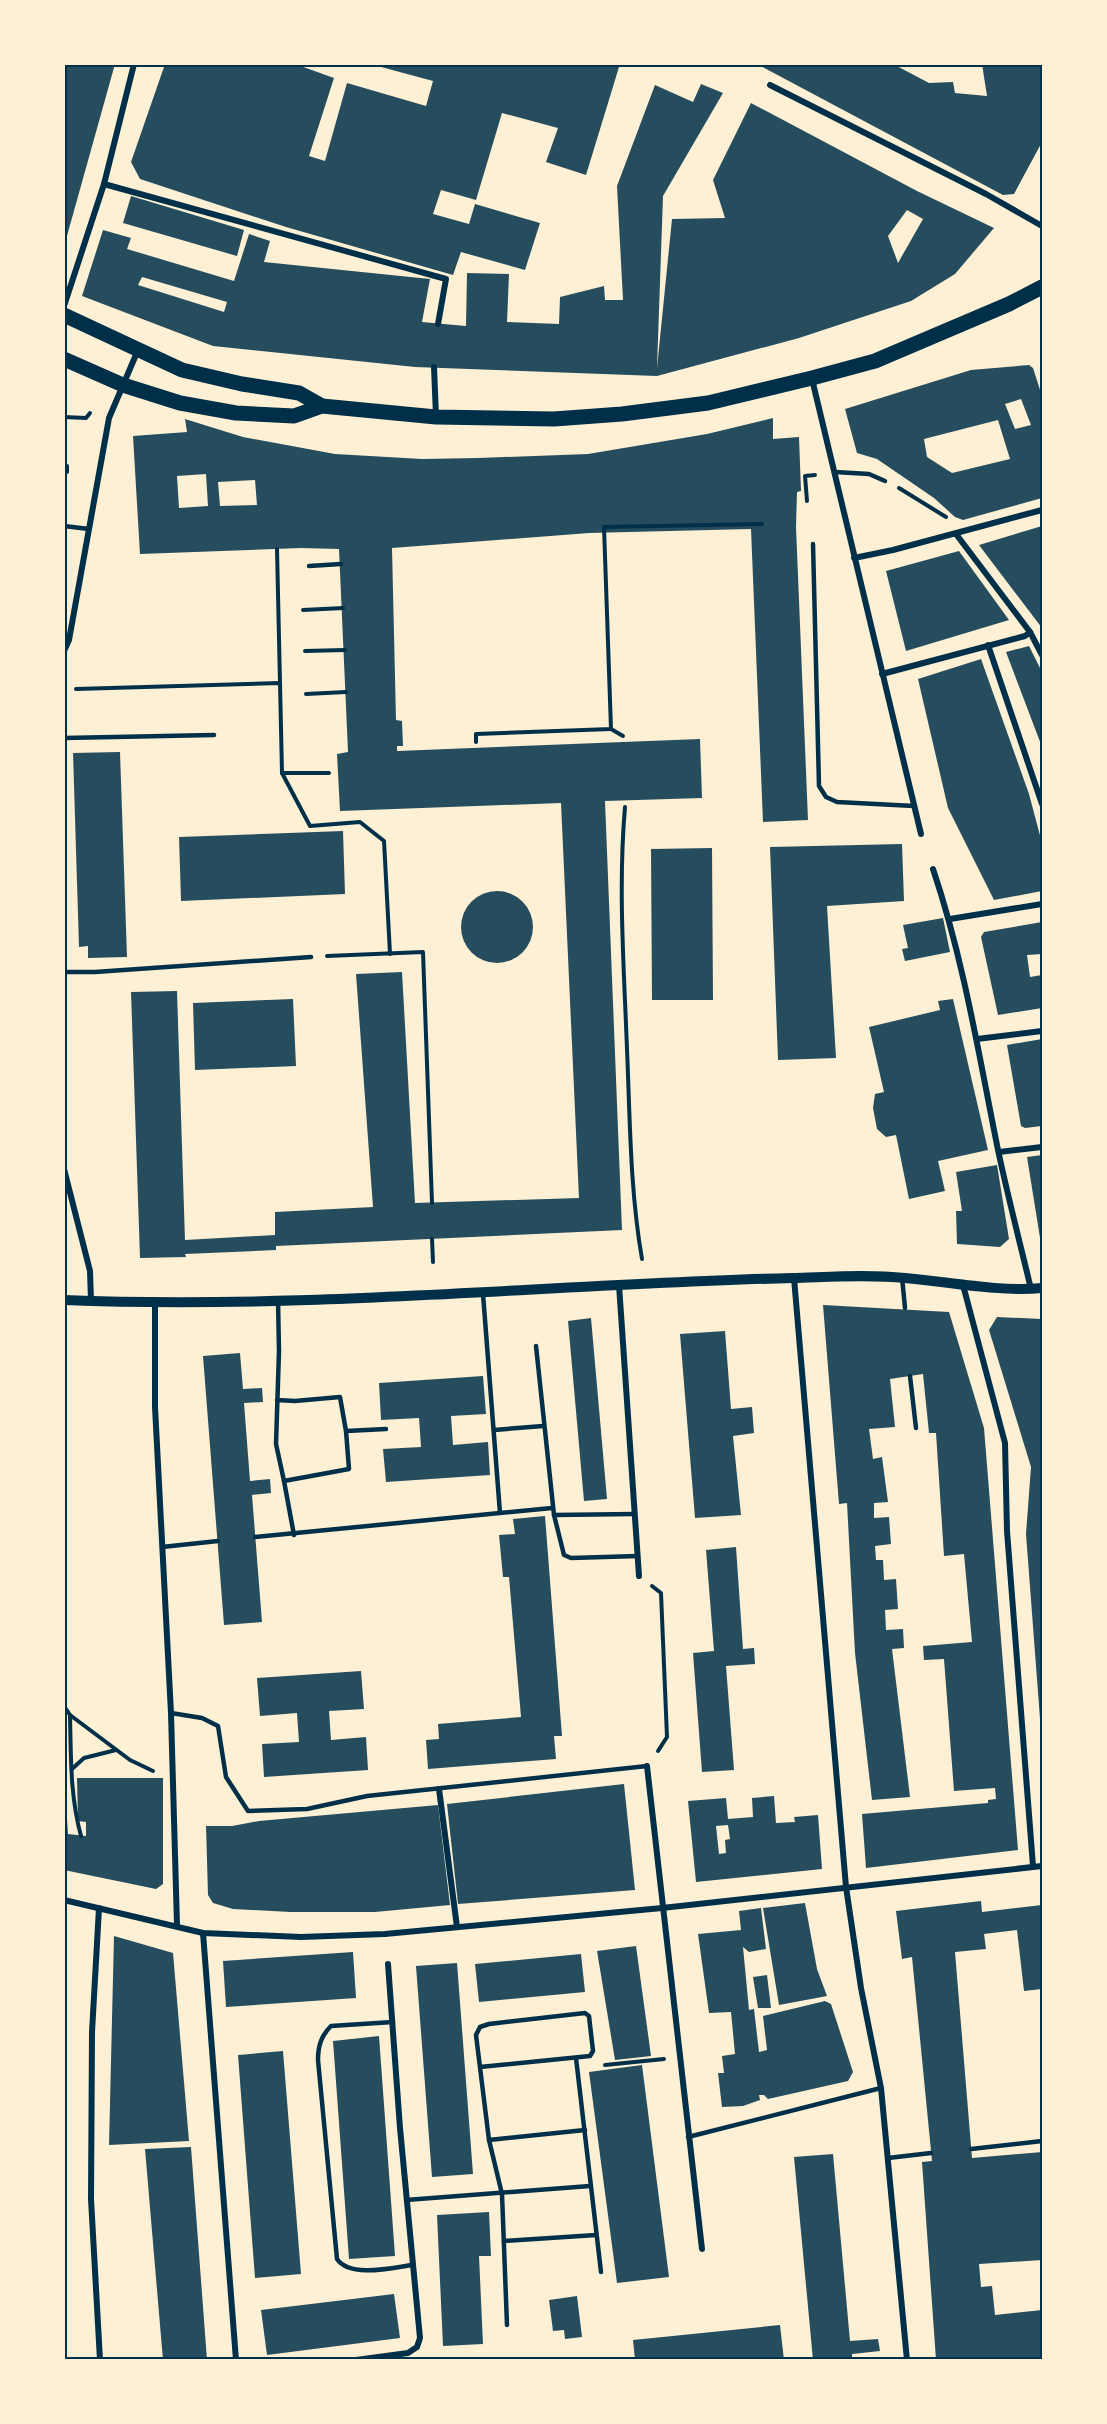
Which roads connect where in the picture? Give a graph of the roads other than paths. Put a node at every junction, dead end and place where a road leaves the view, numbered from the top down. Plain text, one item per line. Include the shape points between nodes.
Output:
1 (134, 64) edge
2 (770, 85) dead end
3 (104, 184) junction
4 (1042, 226) edge
5 (1042, 286) edge
6 (64, 306) edge
7 (64, 315) edge
8 (438, 324) dead end
9 (138, 350) junction
10 (64, 359) edge
11 (434, 367) dead end
12 (812, 378) junction
13 (123, 385) junction
14 (322, 406) junction
15 (436, 417) junction
16 (835, 472) junction
17 (885, 481) road end
18 (1042, 510) edge
19 (64, 526) edge
20 (89, 529) junction
21 (956, 534) junction
22 (813, 544) dead end
23 (854, 558) junction
24 (340, 564) dead end
25 (309, 566) dead end
26 (1030, 632) junction
27 (988, 645) junction
28 (64, 651) edge
29 (1042, 655) edge
30 (882, 674) junction
31 (214, 735) dead end
32 (64, 738) edge
33 (1042, 804) edge
34 (914, 806) junction
35 (921, 834) dead end
36 (933, 869) dead end
37 (1042, 904) edge
38 (950, 919) junction
39 (311, 957) road end
40 (64, 972) edge
41 (1042, 1031) edge
42 (977, 1039) junction
43 (1042, 1147) edge
44 (999, 1152) junction
45 (64, 1169) edge
46 (902, 1277) junction
47 (794, 1278) junction
48 (963, 1284) junction
49 (619, 1285) junction
50 (1037, 1288) edge
51 (483, 1293) junction
52 (64, 1300) edge
53 (278, 1300) junction
54 (91, 1301) junction
55 (155, 1302) junction
56 (905, 1308) dead end
57 (536, 1346) dead end
58 (910, 1376) dead end
59 (277, 1400) junction
60 (543, 1426) junction
61 (916, 1428) dead end
62 (386, 1429) dead end
63 (494, 1430) junction
64 (346, 1431) junction
65 (284, 1481) junction
66 (552, 1508) junction
67 (500, 1513) junction
68 (635, 1514) junction
69 (554, 1515) junction
70 (294, 1535) junction
71 (255, 1538) dead end
72 (218, 1541) dead end
73 (162, 1547) junction
74 (638, 1556) junction
75 (639, 1576) road end
76 (171, 1713) junction
77 (647, 1767) joint
78 (439, 1789) junction
79 (1033, 1866) junction
80 (1042, 1866) edge
81 (846, 1887) junction
82 (64, 1900) edge
83 (99, 1908) junction
84 (662, 1908) junction
85 (177, 1925) junction
86 (457, 1927) junction
87 (203, 1933) junction
88 (388, 1964) dead end
89 (393, 2022) junction
90 (576, 2058) junction
91 (480, 2067) junction
92 (881, 2088) junction
93 (585, 2130) junction
94 (688, 2137) junction
95 (489, 2140) junction
96 (1042, 2141) edge
97 (971, 2149) dead end
98 (931, 2153) dead end
99 (888, 2158) junction
100 (590, 2186) junction
101 (502, 2194) junction
102 (406, 2200) junction
103 (596, 2235) junction
104 (504, 2241) junction
105 (702, 2249) dead end
106 (412, 2265) junction
107 (602, 2272) dead end
108 (507, 2325) dead end
109 (100, 2360) edge
110 (236, 2360) edge
111 (356, 2360) edge
112 (908, 2360) edge

1 - 3 street
2 - 4 street
3 - 6 street
3 - 8 street via 446,279
5 - 12 main road via 875,361
7 - 9 main road
9 - 13 street
9 - 14 main road via 182,370 299,393
10 - 13 main road
11 - 15 street
12 - 15 main road via 708,403 622,414 554,419
12 - 16 street
13 - 14 main road via 180,403 236,413 294,416
13 - 20 street via 109,418
14 - 15 main road
16 - 17 lane via 869,474
16 - 23 street
18 - 21 street
19 - 20 lane
20 - 28 street
21 - 23 street
21 - 26 street
22 - 34 lane via 819,786 826,797 837,802
23 - 30 street
24 - 25 lane
26 - 27 street
26 - 29 street
27 - 30 street
27 - 33 street
30 - 34 street
31 - 32 lane
34 - 35 street
36 - 38 street
37 - 38 street
38 - 42 street
39 - 40 lane
41 - 42 street
42 - 44 street
43 - 44 street
44 - 50 street
45 - 54 street via 90,1272
46 - 47 street
46 - 48 street
46 - 56 lane
47 - 49 street
47 - 81 street
48 - 50 street
48 - 79 street via 1005,1443 1007,1531
49 - 51 street
49 - 68 street
51 - 53 street
51 - 63 lane
52 - 54 street
53 - 55 street
53 - 59 lane
54 - 55 street
55 - 73 street
57 - 60 lane
58 - 61 lane
59 - 64 lane via 340,1397
59 - 65 lane via 276,1444
60 - 63 lane
60 - 66 lane
62 - 64 lane
63 - 67 lane
64 - 65 lane via 348,1470
65 - 70 lane
66 - 67 lane
66 - 69 lane
67 - 70 lane
68 - 69 lane
68 - 74 street
69 - 74 lane via 564,1555
70 - 71 lane
72 - 73 lane
73 - 76 street
74 - 75 street
76 - 78 lane via 202,1718 218,1726 226,1777 248,1811 307,1809 367,1796
76 - 85 street
77 - 78 lane
77 - 84 street
78 - 86 street
79 - 80 street
79 - 81 street
81 - 84 street
81 - 92 street
82 - 83 street
83 - 85 street
83 - 109 street via 92,2032 91,2199
84 - 86 street
84 - 94 street
85 - 87 street
86 - 87 street via 301,1937
87 - 110 street
88 - 89 street
89 - 102 street
89 - 106 lane via 331,2026 318,2047 318,2060 337,2259 342,2266 355,2271
90 - 91 lane
90 - 91 lane via 590,2056 593,2051 589,2016 585,2013 480,2027 476,2035
90 - 93 lane
91 - 95 lane
92 - 94 lane
92 - 99 street
93 - 95 lane
93 - 100 lane
94 - 105 street
95 - 101 lane
96 - 97 lane
98 - 99 lane
99 - 112 street
100 - 101 lane
100 - 103 lane
101 - 102 lane
101 - 104 lane
102 - 106 street
103 - 104 lane
103 - 107 lane
104 - 108 lane
106 - 111 street via 420,2338 417,2348 408,2353

